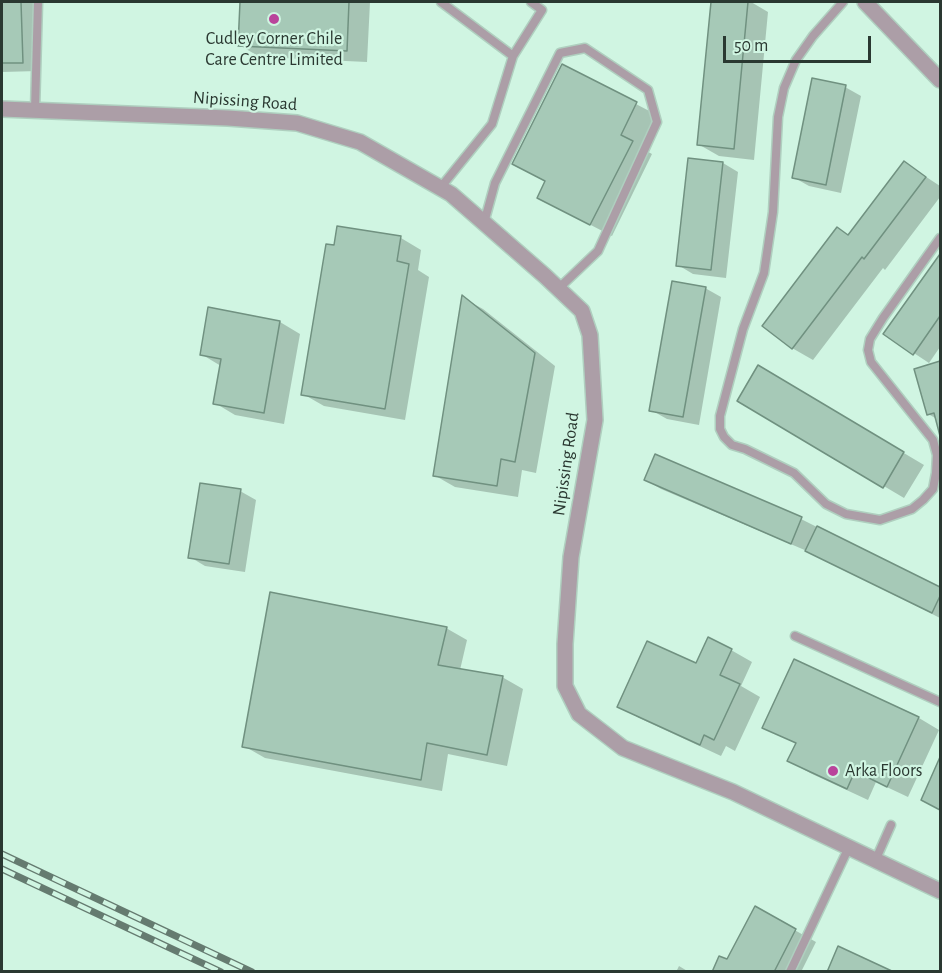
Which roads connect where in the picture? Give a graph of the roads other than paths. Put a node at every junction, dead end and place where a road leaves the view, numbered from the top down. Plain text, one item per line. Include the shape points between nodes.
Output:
1 (38, 2) edge
2 (441, 2) edge
3 (531, 2) edge
4 (843, 2) edge
5 (870, 3) edge
6 (513, 56) junction
7 (940, 80) edge
8 (2, 109) edge
9 (35, 110) junction
10 (441, 187) junction
11 (484, 223) junction
12 (940, 238) edge
13 (559, 288) junction
14 (795, 636) dead end
15 (940, 702) edge
16 (891, 825) dead end
17 (849, 847) junction
18 (876, 859) junction
19 (940, 891) edge
20 (790, 972) edge

1 - 9 lane
2 - 6 lane
3 - 6 lane via 542,10
4 - 12 lane via 796,60 784,88 764,273 743,329 720,416 724,437 732,445 794,473 826,504 846,514 880,520 912,509 923,500 933,489 936,473 933,440 871,362 868,350 882,318
5 - 7 street
6 - 10 lane via 492,124
8 - 9 street, Nipissing Road
9 - 10 street, Nipissing Road via 297,123 360,142
10 - 11 street, Nipissing Road
11 - 13 street, Nipissing Road
11 - 13 lane via 495,183 560,53 585,48 648,90 657,122 598,251
13 - 17 street, Nipissing Road via 582,311 590,335 595,420 571,557 565,644 565,686 579,714 623,748 733,792
14 - 15 lane
16 - 18 lane
17 - 18 street, Nipissing Road
17 - 20 lane
18 - 19 street, Nipissing Road

